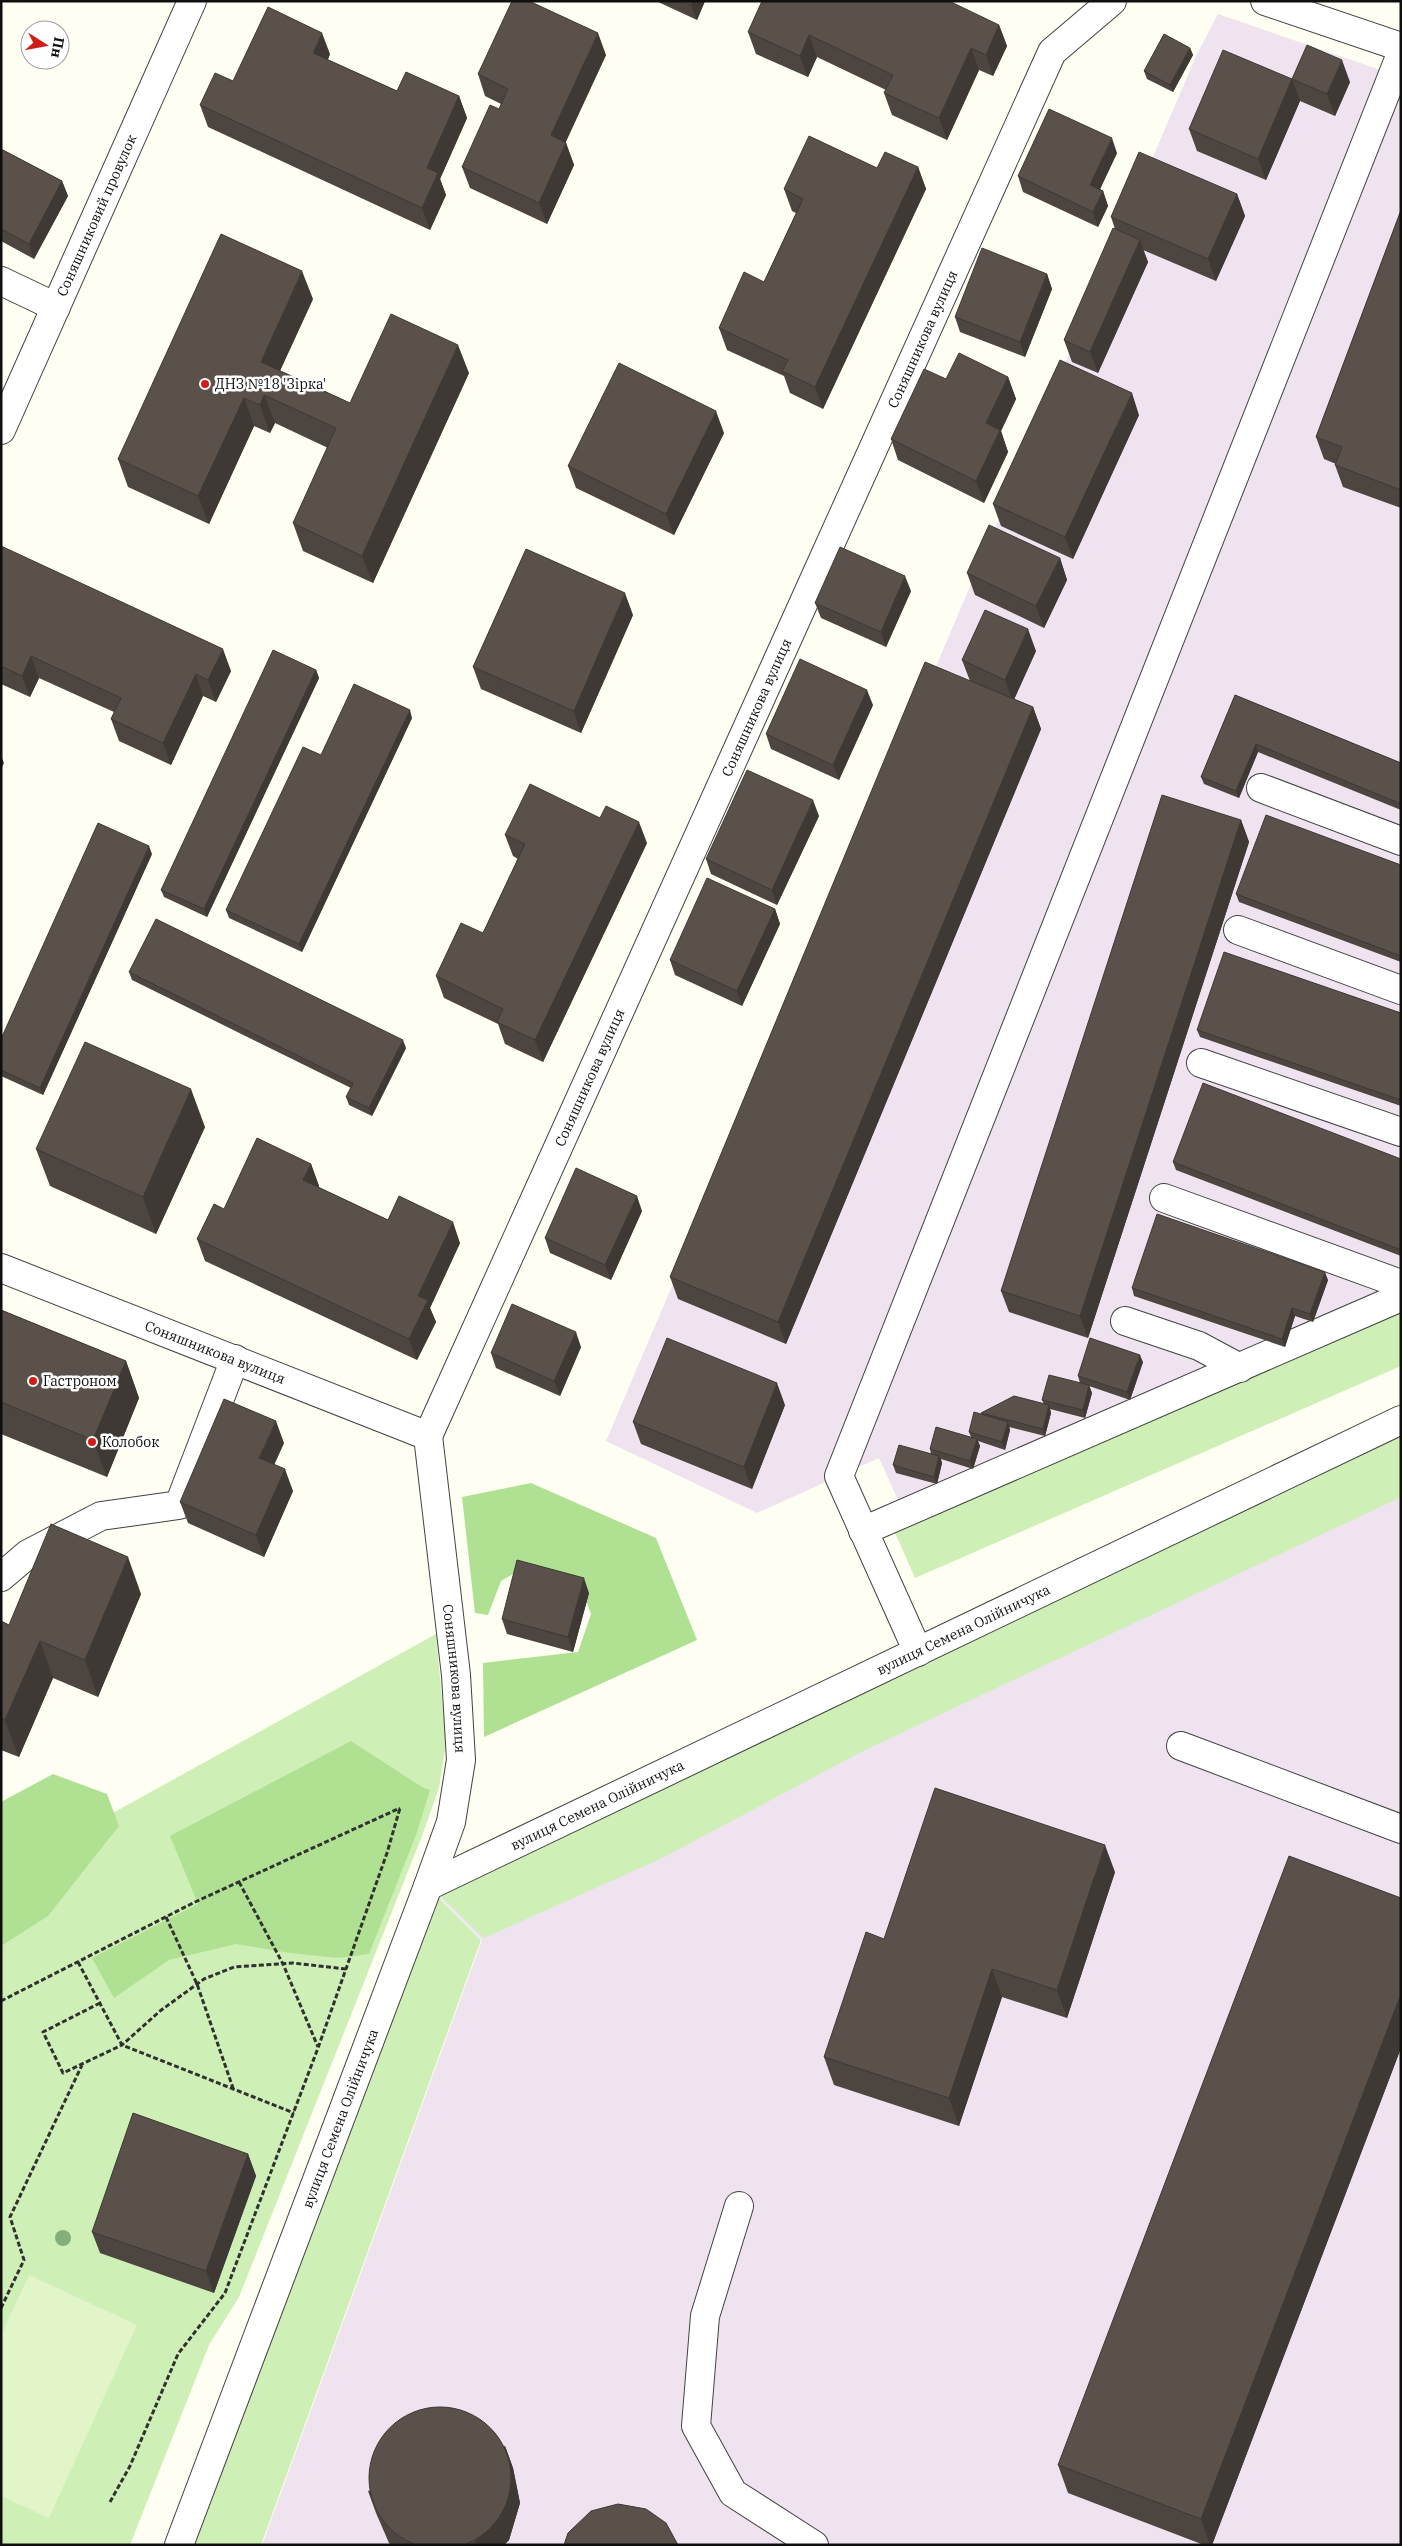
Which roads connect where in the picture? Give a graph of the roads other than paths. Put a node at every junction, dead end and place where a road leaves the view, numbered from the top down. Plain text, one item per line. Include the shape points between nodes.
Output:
1 (192, 1) edge
2 (1112, 1) edge
3 (1265, 1) edge
4 (1401, 47) edge
5 (1401, 54) edge
6 (1, 281) edge
7 (56, 307) junction
8 (1, 430) edge
9 (1262, 788) dead end
10 (1401, 841) edge
11 (1238, 930) dead end
12 (1401, 990) edge
13 (1201, 1063) dead end
14 (1401, 1132) edge
15 (1164, 1198) dead end
16 (1, 1268) edge
17 (1401, 1284) edge
18 (1401, 1296) edge
19 (1125, 1321) dead end
20 (235, 1359) junction
21 (1240, 1368) junction
22 (1401, 1420) edge
23 (428, 1436) junction
24 (863, 1531) junction
25 (1, 1577) edge
26 (918, 1652) junction
27 (1181, 1746) dead end
28 (1401, 1829) edge
29 (428, 1886) junction
30 (739, 2206) dead end
31 (179, 2545) edge
32 (814, 2545) edge

1 - 7 street, Соняшниковий провулок
2 - 23 street, Соняшникова вулиця via 1052,52
3 - 4 street
5 - 24 street via 839,1476
6 - 7 street
7 - 8 street, Соняшниковий провулок
9 - 10 street
11 - 12 street
13 - 14 street
15 - 17 street
16 - 20 street, Соняшникова вулиця
18 - 21 street
19 - 21 street via 1199,1346
20 - 23 street, Соняшникова вулиця
20 - 25 street via 179,1505 101,1516 28,1554
21 - 24 street
22 - 26 street, вулиця Семена Олійничука
23 - 29 street, Соняшникова вулиця via 456,1675 461,1760 451,1822
24 - 26 street
26 - 29 street, вулиця Семена Олійничука
27 - 28 street
29 - 31 street, вулиця Семена Олійничука
30 - 32 street via 705,2316 696,2426 733,2493

